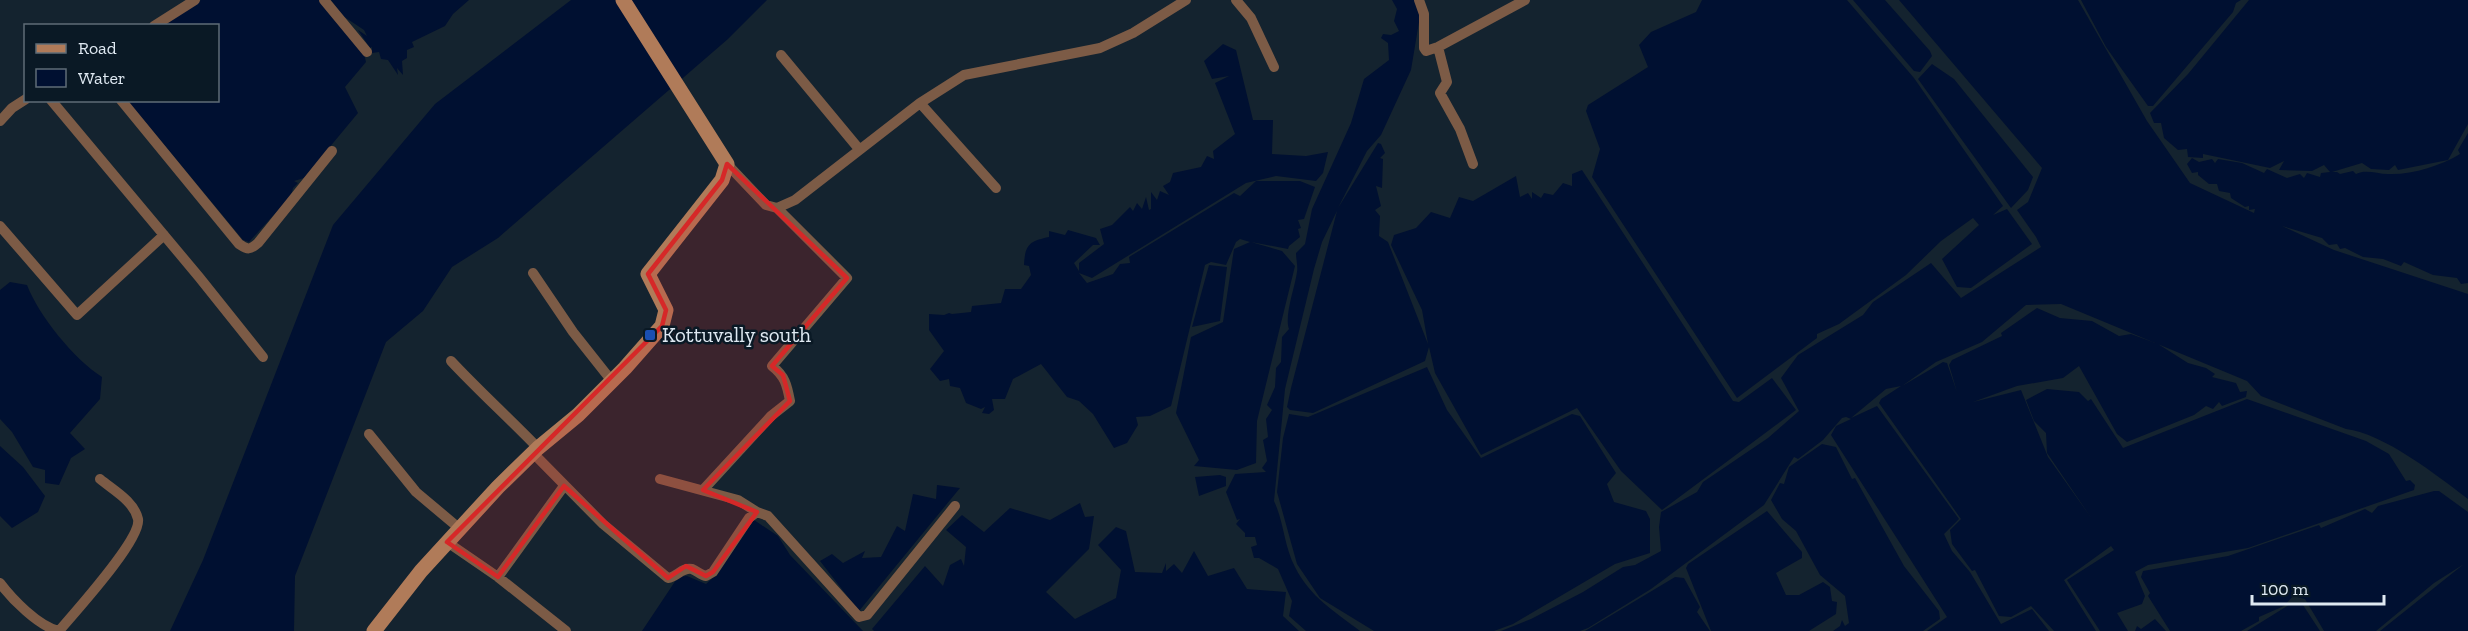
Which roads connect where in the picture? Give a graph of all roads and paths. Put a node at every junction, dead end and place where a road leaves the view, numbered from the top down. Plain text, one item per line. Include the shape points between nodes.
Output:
1 (195, 0) edge
2 (324, 0) edge
3 (622, 0) edge
4 (1186, 0) edge
5 (1236, 0) edge
6 (1419, 0) edge
7 (1525, 0) edge
8 (157, 24) edge
9 (1438, 47) junction
10 (367, 52) dead end
11 (782, 55) dead end
12 (1274, 67) dead end
13 (24, 100) edge
14 (53, 102) edge
15 (123, 102) edge
16 (920, 103) junction
17 (0, 121) edge
18 (859, 148) junction
19 (332, 151) dead end
20 (727, 164) junction
21 (1473, 164) dead end
22 (996, 188) dead end
23 (777, 208) junction
24 (0, 226) edge
25 (164, 235) junction
26 (533, 273) dead end
27 (263, 357) dead end
28 (452, 361) dead end
29 (611, 380) junction
30 (369, 434) dead end
31 (535, 451) junction
32 (100, 479) dead end
33 (660, 479) dead end
34 (564, 486) junction
35 (703, 490) junction
36 (956, 506) dead end
37 (757, 512) junction
38 (459, 529) junction
39 (447, 542) junction
40 (498, 577) junction
41 (0, 583) edge
42 (59, 631) edge
43 (374, 631) edge
44 (566, 631) edge

1 - 8 street
2 - 10 street
3 - 20 main road
4 - 16 street via 1100,48 964,75
5 - 12 street via 1251,18
6 - 9 street via 1424,14 1424,48 1426,51
7 - 9 street
9 - 21 street via 1447,82 1440,93
11 - 18 street
13 - 17 street
14 - 25 street
15 - 19 street via 247,249 258,243
16 - 18 street
16 - 22 street
18 - 23 street via 795,200
20 - 23 street via 766,205
20 - 29 main road via 722,180 648,274 666,309 662,326
23 - 35 street via 847,278 772,366 783,375 790,401 771,416
24 - 25 street via 77,315
25 - 27 street
26 - 29 street
28 - 31 street via 483,396 500,408
29 - 31 main road via 578,415
30 - 38 street via 416,492
31 - 34 street
31 - 38 main road
32 - 42 street via 128,502 139,522 114,565
33 - 35 street
34 - 37 street via 668,578 690,569 706,576 713,572
34 - 40 street
35 - 37 street via 738,500
36 - 37 street via 867,615 859,617 768,516
38 - 39 main road
39 - 40 street
39 - 43 main road
40 - 44 street
41 - 42 street via 7,595 46,627

